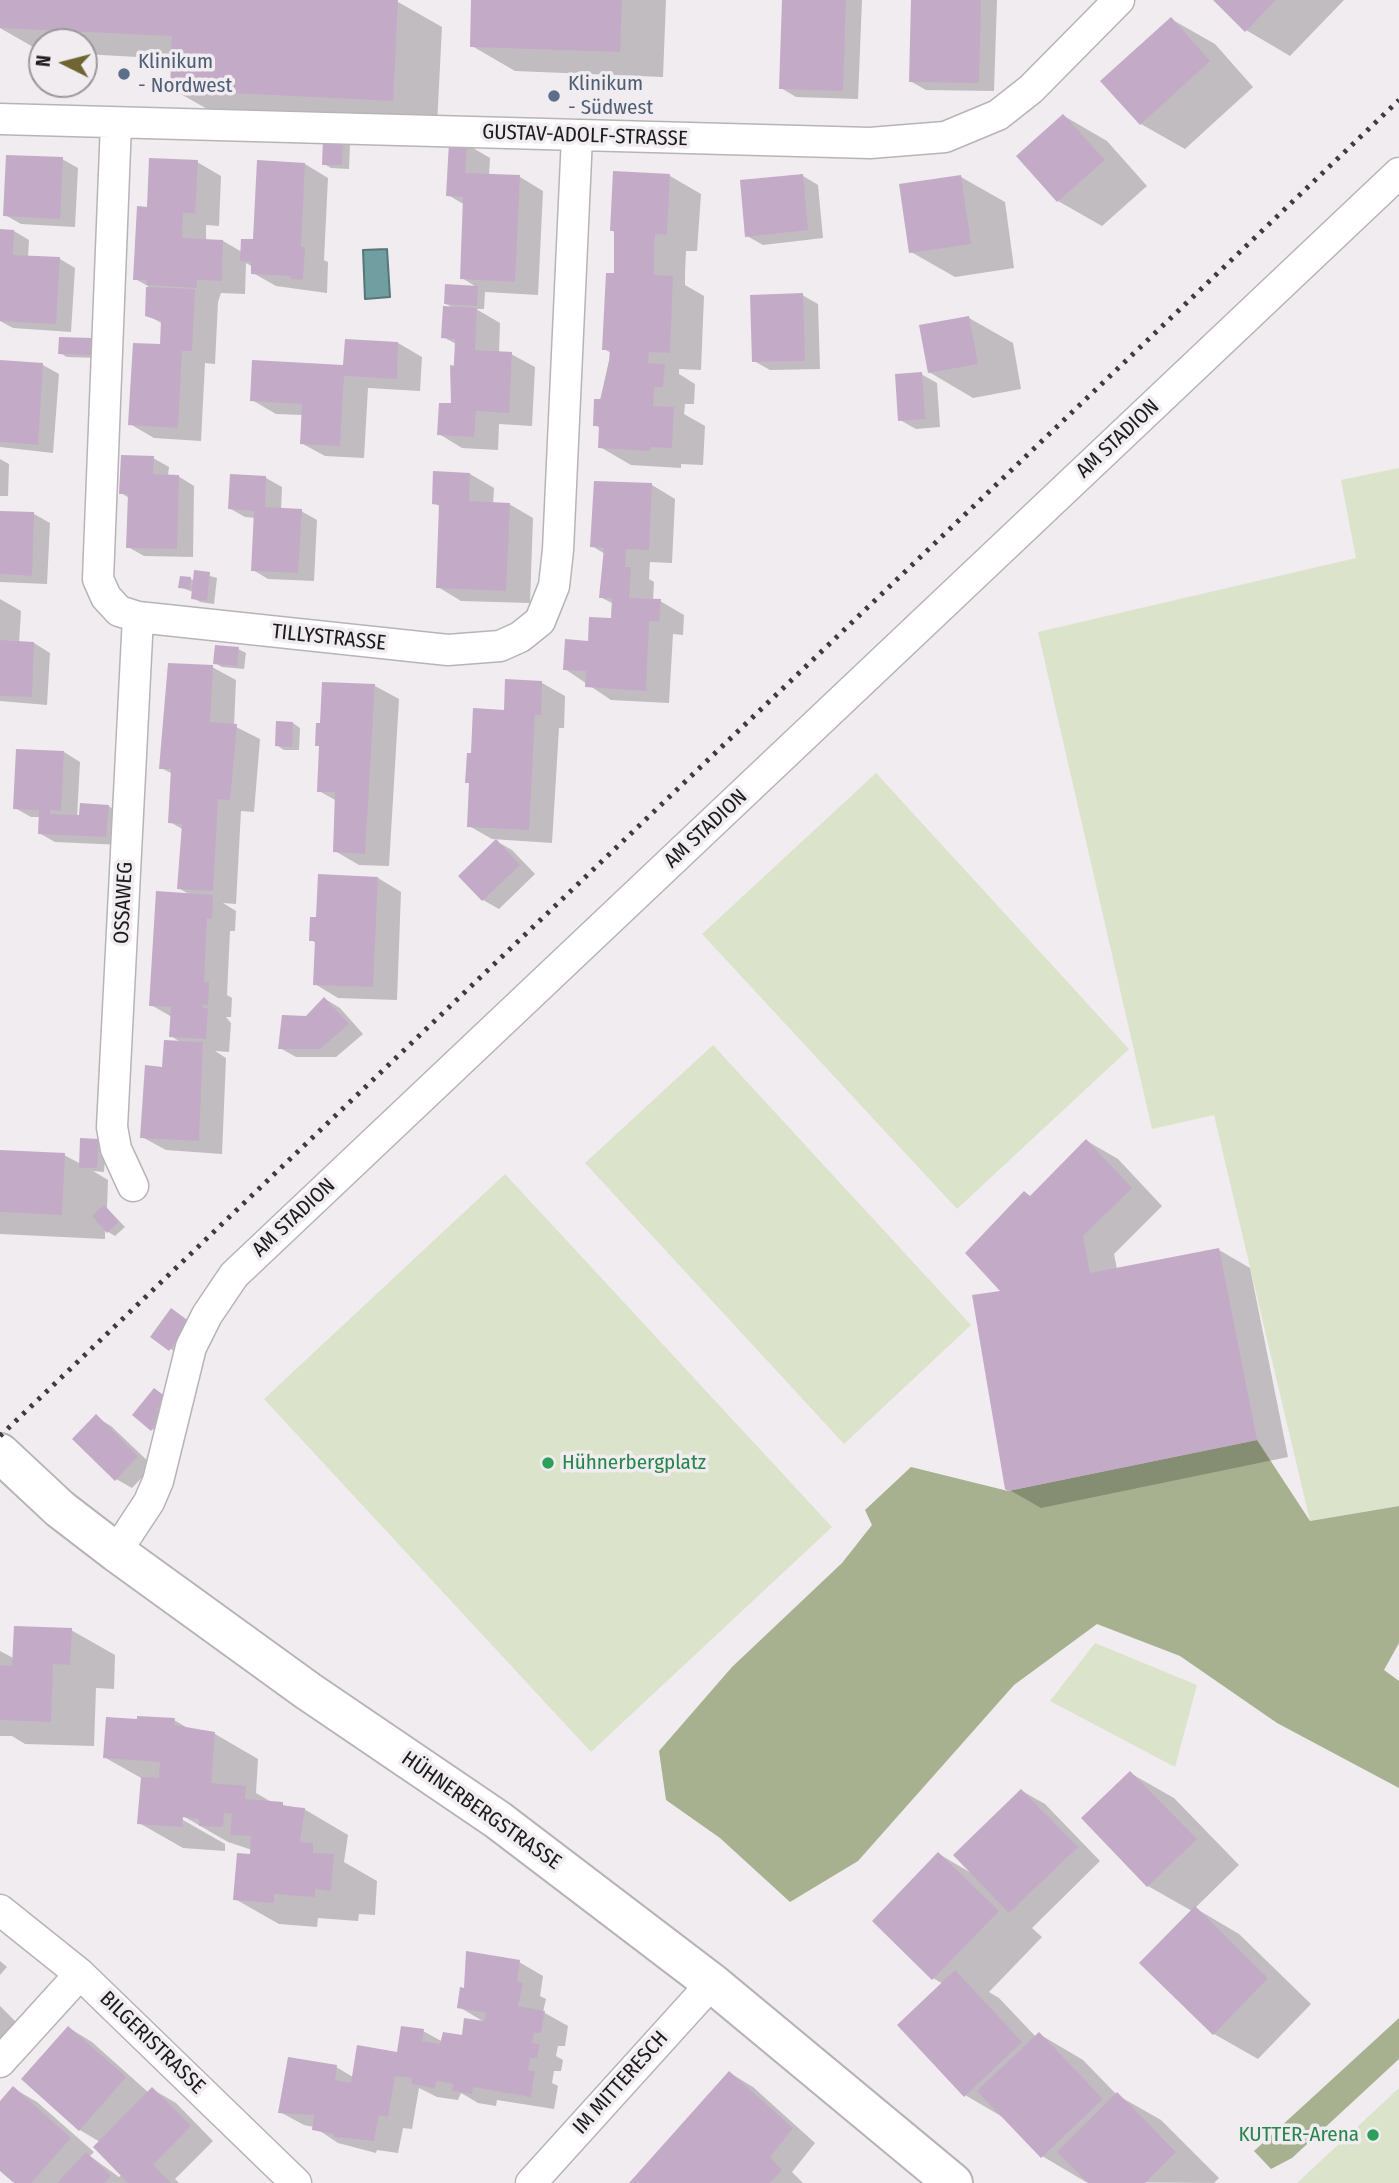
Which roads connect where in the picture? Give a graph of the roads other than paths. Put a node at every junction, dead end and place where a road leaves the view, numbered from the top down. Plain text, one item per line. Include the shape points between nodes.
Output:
1 (1119, 0) edge
2 (0, 119) edge
3 (116, 123) junction
4 (578, 137) junction
5 (1399, 173) edge
6 (138, 617) junction
7 (133, 1186) dead end
8 (0, 1453) edge
9 (116, 1552) junction
10 (0, 1910) edge
11 (80, 1973) junction
12 (712, 1983) junction
13 (0, 2062) edge
14 (296, 2183) edge
15 (531, 2183) edge
16 (953, 2183) edge

1 - 4 street, GUSTAV-ADOLF-STRASSE via 1020,98 998,115 945,137 870,143
2 - 3 street, GUSTAV-ADOLF-STRASSE
3 - 4 street, GUSTAV-ADOLF-STRASSE
3 - 6 street, TILLYSTRASSE via 98,579 119,611
4 - 6 street, TILLYSTRASSE via 558,550 554,586 540,621 500,646 449,650
5 - 9 street, AM STADION via 234,1275 191,1347 158,1481
6 - 7 street, OSSAWEG via 112,1127 116,1149
8 - 9 street, HÜHNERBERGSTRASSE via 60,1509
9 - 12 street, HÜHNERBERGSTRASSE via 308,1691 498,1820
10 - 11 street, BILGERISTRASSE
11 - 13 street
11 - 14 street, BILGERISTRASSE
12 - 15 street, IM MITTERESCH
12 - 16 street, HÜHNERBERGSTRASSE

